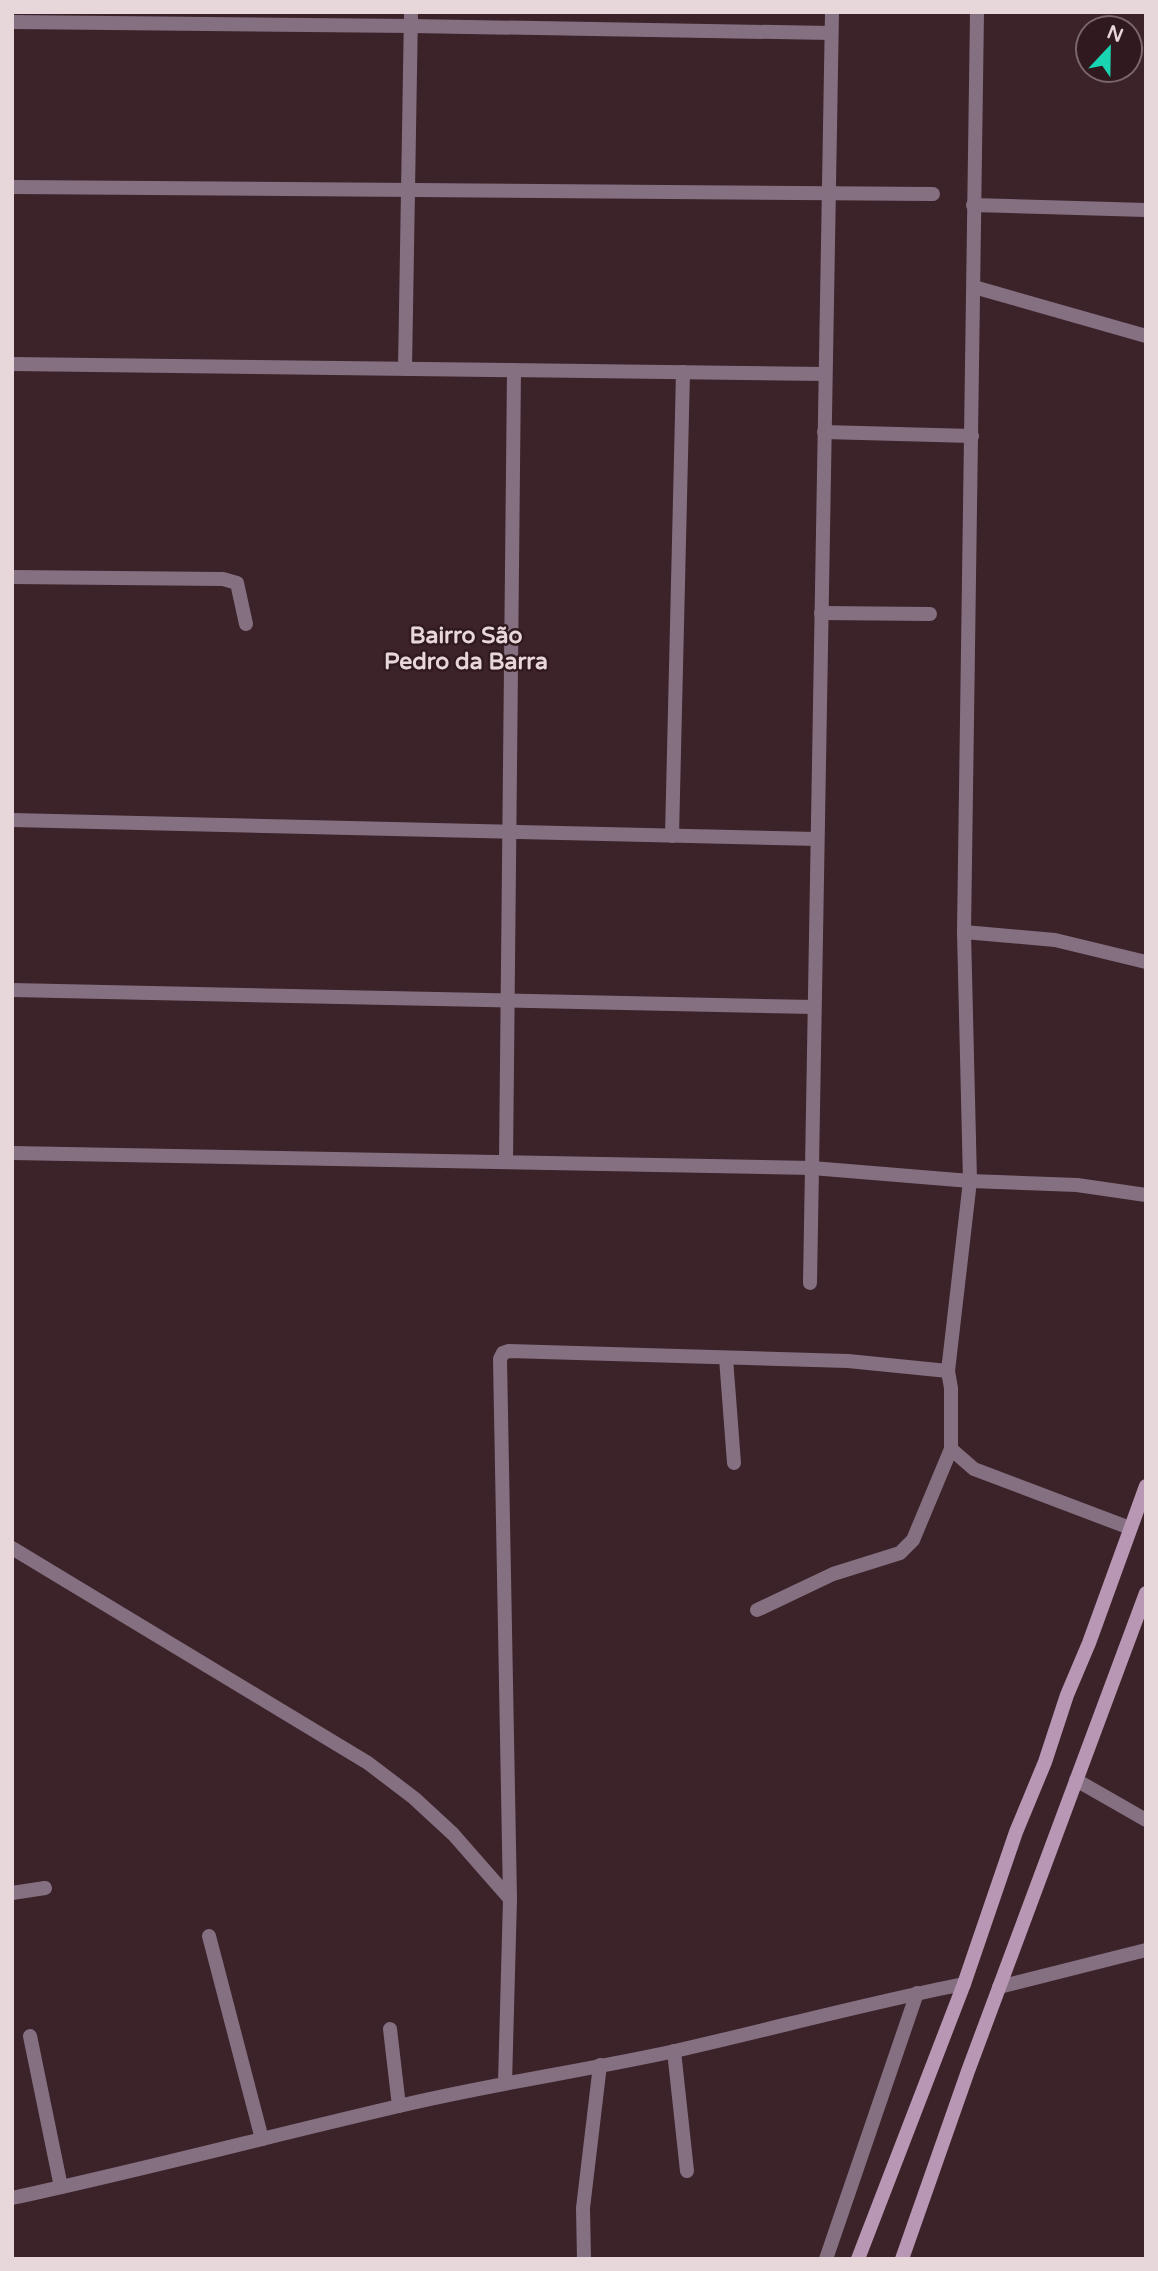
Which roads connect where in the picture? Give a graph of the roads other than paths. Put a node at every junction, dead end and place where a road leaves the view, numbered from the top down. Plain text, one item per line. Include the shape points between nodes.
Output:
1 (832, 12) edge
2 (977, 12) edge
3 (411, 19) edge
4 (12, 22) edge
5 (831, 33) junction
6 (12, 187) edge
7 (408, 190) junction
8 (828, 193) junction
9 (933, 194) dead end
10 (973, 205) junction
11 (1146, 210) edge
12 (974, 287) junction
13 (1146, 335) edge
14 (12, 364) edge
15 (405, 369) junction
16 (514, 370) junction
17 (683, 372) junction
18 (825, 374) junction
19 (824, 432) junction
20 (972, 436) junction
21 (12, 577) edge
22 (821, 612) junction
23 (930, 614) dead end
24 (246, 624) dead end
25 (12, 820) edge
26 (510, 832) junction
27 (672, 836) junction
28 (817, 839) junction
29 (964, 932) junction
30 (1146, 962) edge
31 (12, 990) edge
32 (508, 1001) junction
33 (814, 1007) junction
34 (12, 1153) edge
35 (506, 1162) junction
36 (812, 1168) junction
37 (970, 1181) junction
38 (1146, 1195) edge
39 (810, 1283) dead end
40 (726, 1358) junction
41 (948, 1371) junction
42 (951, 1449) junction
43 (734, 1463) dead end
44 (1146, 1486) edge
45 (1130, 1528) junction
46 (12, 1548) edge
47 (1146, 1593) edge
48 (757, 1610) dead end
49 (1076, 1780) junction
50 (1146, 1820) edge
51 (44, 1888) dead end
52 (12, 1893) edge
53 (510, 1899) junction
54 (209, 1936) dead end
55 (1145, 1950) edge
56 (1146, 1966) edge
57 (964, 1984) junction
58 (999, 1987) junction
59 (917, 1993) junction
60 (390, 2029) dead end
61 (30, 2036) dead end
62 (674, 2051) junction
63 (600, 2065) junction
64 (505, 2083) junction
65 (399, 2106) junction
66 (262, 2139) junction
67 (687, 2171) dead end
68 (61, 2187) junction
69 (12, 2198) edge
70 (584, 2259) edge
71 (827, 2259) edge
72 (858, 2259) edge
73 (902, 2259) edge

1 - 5 street
2 - 10 street
3 - 4 street
3 - 5 street
3 - 7 street
5 - 8 street
6 - 7 street
7 - 8 street
7 - 15 street
8 - 9 street
8 - 18 street
10 - 11 street
10 - 12 street
12 - 13 street
12 - 20 street
14 - 15 street
15 - 16 street
16 - 17 street
16 - 26 street
17 - 18 street
17 - 27 street
18 - 19 street
19 - 20 street
19 - 22 street
20 - 29 street
21 - 24 street via 223,579 237,583
22 - 23 street
22 - 28 street
25 - 26 street
26 - 27 street
26 - 32 street
27 - 28 street
28 - 33 street
29 - 30 street via 1055,940
29 - 37 street
31 - 32 street
32 - 33 street
32 - 35 street
33 - 36 street
34 - 35 street
35 - 36 street
36 - 37 street
36 - 39 street
37 - 38 street via 1077,1185
37 - 41 street
40 - 41 street via 848,1361
40 - 43 street
40 - 53 street via 509,1351 500,1359
41 - 42 street
42 - 45 street via 974,1469
42 - 48 street via 907,1548 833,1574
44 - 45 main road
45 - 57 main road
46 - 53 street via 368,1763 453,1834
47 - 49 main road
49 - 50 street
49 - 58 main road
51 - 52 street
53 - 64 street
54 - 66 street
55 - 56 street
55 - 58 street
57 - 59 street
57 - 72 main road
58 - 73 main road
59 - 62 street
59 - 71 street
60 - 65 street
61 - 68 street
62 - 63 street
62 - 67 street
63 - 64 street
63 - 70 street via 583,2208
64 - 65 street
65 - 66 street
66 - 68 street
68 - 69 street

